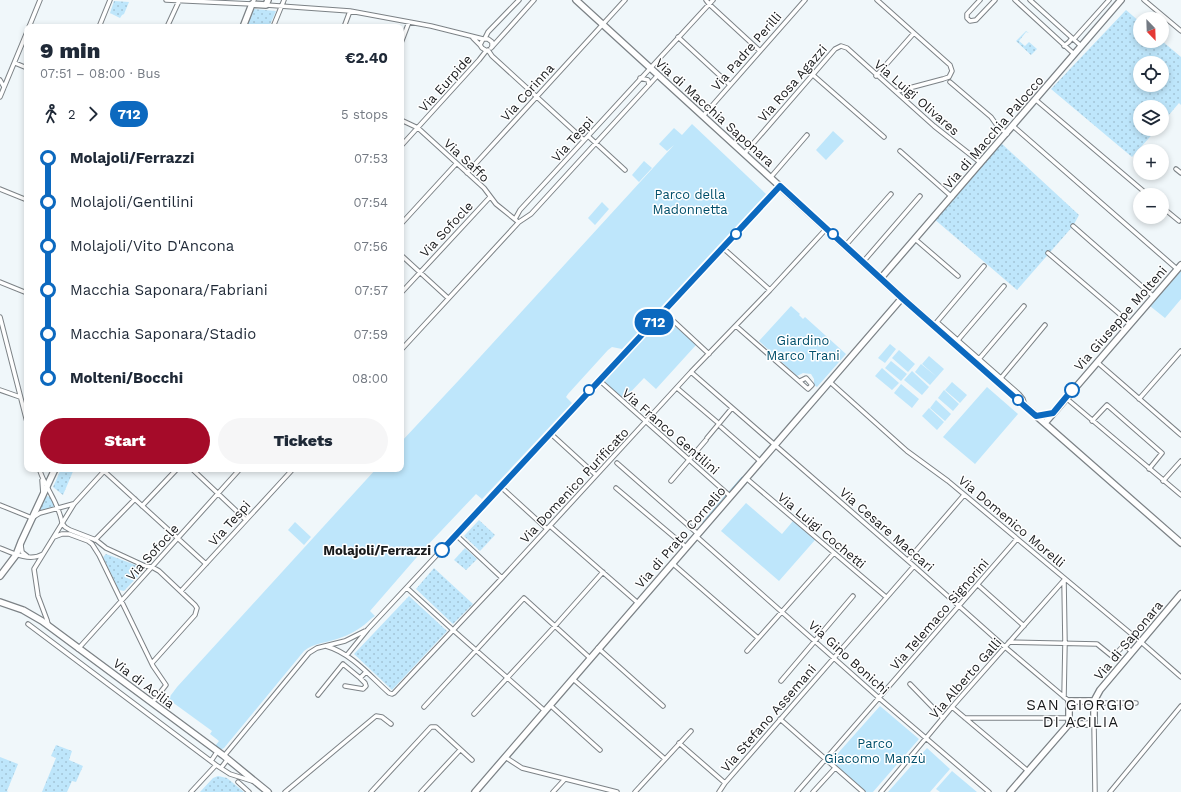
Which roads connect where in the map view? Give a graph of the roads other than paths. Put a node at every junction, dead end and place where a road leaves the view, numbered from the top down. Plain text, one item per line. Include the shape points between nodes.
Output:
1 (40, 0) edge
2 (110, 0) edge
3 (166, 0) edge
4 (284, 0) edge
5 (519, 0) edge
6 (534, 0) edge
7 (576, 0) edge
8 (625, 0) edge
9 (706, 0) edge
10 (713, 0) edge
11 (805, 0) edge
12 (876, 0) edge
13 (980, 0) edge
14 (995, 0) edge
15 (1015, 0) edge
16 (1030, 0) edge
17 (1109, 0) edge
18 (1121, 0) edge
19 (1144, 0) edge
20 (178, 1) edge
21 (253, 2) edge
22 (267, 3) edge
23 (709, 4) junction
24 (281, 6) junction
25 (350, 11) junction
26 (409, 22) junction
27 (30, 24) edge
28 (99, 24) edge
29 (169, 24) edge
30 (244, 24) edge
31 (274, 24) edge
32 (345, 24) edge
33 (602, 25) junction
34 (1181, 31) edge
35 (914, 33) junction
36 (404, 35) edge
37 (472, 37) junction
38 (678, 37) junction
39 (1073, 38) junction
40 (484, 39) junction
41 (24, 40) edge
42 (480, 45) junction
43 (841, 46) joint
44 (1064, 46) junction
45 (1081, 46) junction
46 (488, 50) junction
47 (760, 51) junction
48 (1074, 54) junction
49 (15, 63) junction
50 (24, 67) edge
51 (649, 68) junction
52 (658, 75) junction
53 (813, 75) junction
54 (876, 76) junction
55 (640, 78) junction
56 (0, 80) edge
57 (950, 82) dead end
58 (649, 85) junction
59 (730, 85) junction
60 (4, 87) junction
61 (898, 91) dead end
62 (0, 97) edge
63 (536, 97) junction
64 (1036, 100) junction
65 (703, 116) junction
66 (404, 121) edge
67 (1013, 126) junction
68 (418, 128) junction
69 (1006, 134) junction
70 (807, 135) dead end
71 (588, 136) junction
72 (884, 137) dead end
73 (584, 140) junction
74 (404, 143) edge
75 (595, 143) junction
76 (581, 144) junction
77 (588, 151) junction
78 (900, 151) dead end
79 (744, 154) junction
80 (981, 163) junction
81 (456, 164) junction
82 (1176, 169) dead end
83 (625, 170) dead end
84 (467, 173) junction
85 (1181, 173) edge
86 (770, 178) junction
87 (780, 186) junction
88 (1140, 188) edge
89 (0, 189) edge
90 (890, 194) dead end
91 (920, 196) dead end
92 (490, 197) junction
93 (952, 197) junction
94 (24, 198) edge
95 (1169, 213) edge
96 (515, 219) junction
97 (404, 221) edge
98 (1178, 221) dead end
99 (519, 222) junction
100 (1073, 226) dead end
101 (826, 229) junction
102 (915, 239) junction
103 (845, 246) junction
104 (723, 248) junction
105 (1048, 253) dead end
106 (404, 258) edge
107 (863, 262) junction
108 (984, 266) dead end
109 (1179, 267) edge
110 (420, 272) junction
111 (958, 276) dead end
112 (881, 278) junction
113 (0, 282) edge
114 (1004, 286) dead end
115 (404, 290) edge
116 (770, 290) junction
117 (24, 292) edge
118 (1154, 296) junction
119 (448, 298) junction
120 (902, 298) junction
121 (1024, 306) dead end
122 (668, 315) dead end
123 (0, 317) edge
124 (936, 322) junction
125 (1130, 323) junction
126 (1045, 325) dead end
127 (736, 326) junction
128 (958, 340) junction
129 (404, 347) edge
130 (1181, 351) edge
131 (710, 354) junction
132 (979, 359) junction
133 (1097, 362) junction
134 (691, 372) junction
135 (1001, 378) junction
136 (599, 380) junction
137 (800, 381) dead end
138 (830, 382) junction
139 (677, 388) junction
140 (0, 390) edge
141 (20, 397) junction
142 (1066, 398) junction
143 (1139, 399) junction
144 (1026, 406) junction
145 (732, 408) junction
146 (24, 411) edge
147 (1053, 413) junction
148 (1036, 416) junction
149 (1092, 421) junction
150 (717, 422) dead end
151 (645, 423) junction
152 (1045, 423) junction
153 (721, 427) dead end
154 (550, 433) junction
155 (1181, 435) edge
156 (775, 445) junction
157 (689, 461) junction
158 (1181, 461) edge
159 (761, 462) junction
160 (617, 463) dead end
161 (1149, 469) junction
162 (40, 472) edge
163 (41, 472) edge
164 (54, 472) edge
165 (103, 472) edge
166 (107, 472) edge
167 (174, 472) edge
168 (195, 472) edge
169 (237, 472) edge
170 (290, 472) edge
171 (596, 475) junction
172 (746, 478) junction
173 (671, 481) dead end
174 (1163, 481) junction
175 (501, 486) junction
176 (47, 488) junction
177 (616, 488) dead end
178 (51, 494) junction
179 (218, 494) junction
180 (728, 494) junction
181 (44, 495) junction
182 (964, 495) junction
183 (1181, 495) edge
184 (134, 499) junction
185 (74, 504) junction
186 (0, 505) edge
187 (142, 506) junction
188 (59, 508) junction
189 (32, 518) junction
190 (246, 520) junction
191 (62, 523) junction
192 (548, 528) junction
193 (456, 535) junction
194 (697, 535) junction
195 (54, 537) junction
196 (178, 538) junction
197 (1017, 539) junction
198 (96, 540) junction
199 (21, 542) junction
200 (92, 544) junction
201 (1181, 544) edge
202 (686, 547) junction
203 (0, 548) edge
204 (106, 548) junction
205 (834, 553) junction
206 (44, 554) junction
207 (16, 555) junction
208 (99, 555) junction
209 (26, 556) junction
210 (908, 560) junction
211 (672, 563) junction
212 (206, 564) junction
213 (914, 566) junction
214 (152, 567) junction
215 (603, 572) junction
216 (0, 576) edge
217 (502, 578) junction
218 (1065, 580) junction
219 (978, 585) junction
220 (407, 588) junction
221 (181, 591) junction
222 (1181, 594) edge
223 (853, 596) dead end
224 (886, 597) junction
225 (121, 601) junction
226 (0, 602) edge
227 (638, 602) junction
228 (960, 606) junction
229 (782, 611) junction
230 (28, 624) dead end
231 (48, 624) junction
232 (555, 626) junction
233 (1024, 626) junction
234 (368, 629) junction
235 (453, 630) junction
236 (758, 638) junction
237 (815, 640) junction
238 (1009, 642) junction
239 (1141, 642) junction
240 (1065, 643) junction
241 (326, 646) junction
242 (1005, 647) junction
243 (598, 648) junction
244 (78, 649) junction
245 (476, 651) junction
246 (747, 651) dead end
247 (1132, 652) junction
248 (347, 655) junction
249 (834, 657) junction
250 (590, 658) junction
251 (152, 663) junction
252 (366, 672) junction
253 (1181, 677) edge
254 (360, 678) junction
255 (508, 678) junction
256 (573, 679) junction
257 (781, 681) dead end
258 (910, 684) dead end
259 (345, 686) dead end
260 (318, 695) dead end
261 (879, 698) junction
262 (1066, 699) junction
263 (152, 702) junction
264 (1094, 702) junction
265 (1136, 703) dead end
266 (550, 706) junction
267 (663, 706) dead end
268 (1181, 706) edge
269 (424, 707) dead end
270 (952, 707) junction
271 (545, 711) junction
272 (474, 714) dead end
273 (943, 718) junction
274 (964, 718) junction
275 (1069, 718) junction
276 (780, 719) junction
277 (391, 724) dead end
278 (1069, 724) junction
279 (1094, 724) junction
280 (691, 731) dead end
281 (926, 738) junction
282 (679, 744) junction
283 (460, 750) junction
284 (600, 750) dead end
285 (217, 752) junction
286 (505, 757) junction
287 (225, 758) junction
288 (665, 759) junction
289 (825, 759) junction
290 (472, 760) dead end
291 (211, 761) junction
292 (216, 765) junction
293 (221, 768) junction
294 (835, 768) junction
295 (1028, 771) junction
296 (565, 779) junction
297 (254, 781) junction
298 (238, 782) dead end
299 (725, 783) junction
300 (1012, 791) edge
301 (191, 792) edge
302 (248, 792) edge
303 (268, 792) edge
304 (285, 792) edge
305 (371, 792) edge
306 (421, 792) edge
307 (475, 792) edge
308 (553, 792) edge
309 (617, 792) edge
310 (635, 792) edge
311 (718, 792) edge
312 (797, 792) edge
313 (813, 792) edge
314 (862, 792) edge
315 (881, 792) edge
316 (989, 792) edge
317 (1096, 792) edge
318 (1110, 792) edge

1 - 27 street
2 - 28 street
3 - 20 street
4 - 24 street
5 - 40 street
6 - 46 street, Via Eurpide
7 - 33 street, Via di Macchia Saponara
8 - 33 street, Via Corinna
9 - 23 street
10 - 23 street, Via Tespi
11 - 47 street, Via Padre Perilli
12 - 35 street
13 - 14 street via 967,14 970,21 976,20
15 - 44 street
16 - 39 street
17 - 39 street
18 - 45 street, Via di Macchia Palocco
19 - 34 street
20 - 21 street
20 - 29 street
21 - 22 street
21 - 30 street
22 - 24 street
23 - 38 street, Via Tespi
23 - 47 street
24 - 25 street
24 - 31 street
25 - 26 street
25 - 32 street
26 - 36 street
26 - 37 street
33 - 51 street, Via di Macchia Saponara
33 - 63 street, Via Corinna
35 - 54 street
35 - 61 street via 950,64 952,71 949,77
37 - 40 street
37 - 42 street
38 - 51 street, Via Tespi
38 - 59 street
39 - 44 street
39 - 45 street
40 - 42 street
40 - 46 street via 491,41
41 - 49 street
42 - 46 street
43 - 53 street, Via Rosa Agazzi via 835,49
43 - 54 street, Via Luigi Olivares via 847,48
44 - 48 street
45 - 48 street, Via di Macchia Palocco
46 - 63 street
46 - 68 street, Via Eurpide
47 - 59 street, Via Padre Perilli
48 - 64 street, Via di Macchia Palocco
49 - 50 street
49 - 60 street
51 - 52 street, Via di Macchia Saponara
51 - 55 street, Via Tespi
52 - 58 street, Via Tespi
52 - 65 street, Via di Macchia Saponara
53 - 72 street
53 - 79 street, Via Rosa Agazzi
54 - 80 street, Via Luigi Olivares
55 - 58 street via 648,80
55 - 71 street, Via Tespi
56 - 60 street
57 - 69 street via 991,117
58 - 75 street, Via Tespi
59 - 65 street, Via Padre Perilli
60 - 62 street
63 - 73 street
63 - 84 street, Via Corinna
64 - 67 street, Via di Macchia Palocco
64 - 88 street
65 - 79 street, Via di Macchia Saponara
66 - 68 street, Via Saffo
67 - 69 street, Via di Macchia Palocco
67 - 109 street
68 - 74 street, Via Eurpide
68 - 81 street, Via Saffo
69 - 80 street, Via di Macchia Palocco
70 - 86 street
71 - 73 street, Via Tespi
71 - 75 street
73 - 76 street, Via Tespi
75 - 77 street, Via Tespi
75 - 83 street
76 - 77 street
76 - 96 street, Via Tespi via 520,210
77 - 99 street, Via Tespi via 531,214
78 - 93 street
79 - 86 street, Via di Macchia Saponara
80 - 93 street, Via di Macchia Palocco
81 - 84 street, Via Saffo
81 - 97 street
82 - 85 street
84 - 92 street, Via Saffo
86 - 87 street, Via di Macchia Saponara
87 - 101 street, Via di Macchia Saponara
87 - 104 street
89 - 94 street
90 - 103 street
91 - 107 street
92 - 96 street, Via Saffo
92 - 110 street, Via Sofocle
93 - 102 street, Via di Macchia Palocco
95 - 98 street
96 - 99 street
99 - 119 street, Via Tespi
100 - 118 street
101 - 103 street, Via di Macchia Saponara
101 - 116 street, Via Domenico Purificato
102 - 111 street
102 - 112 street, Via di Macchia Palocco
103 - 107 street, Via di Macchia Saponara
104 - 116 street
104 - 136 street
105 - 125 street
106 - 110 street
107 - 112 street, Via di Macchia Saponara
108 - 124 street
109 - 118 street, Via Giuseppe Molteni
110 - 115 street, Via Sofocle
110 - 119 street
112 - 120 street, Via di Macchia Saponara
113 - 117 street
114 - 128 street
116 - 127 street, Via Domenico Purificato
118 - 125 street, Via Giuseppe Molteni
119 - 129 street, Via Tespi
120 - 124 street, Via di Macchia Saponara via 925,318
120 - 138 street, Via di Prato Cornelio
121 - 132 street
122 - 131 street
123 - 141 street
124 - 128 street
124 - 144 street, Via di Macchia Saponara
125 - 133 street, Via Giuseppe Molteni
126 - 135 street
127 - 131 street, Via Domenico Purificato
127 - 137 street
128 - 132 street
130 - 143 street
131 - 134 street, Via Domenico Purificato
132 - 135 street
133 - 142 street, Via Giuseppe Molteni
133 - 143 street
134 - 139 street, Via Domenico Purificato
134 - 145 street, Via Cesare Maccari
135 - 144 street via 1021,395
136 - 151 street, Via Franco Gentilini
136 - 154 street
138 - 156 street, Via di Prato Cornelio
138 - 182 street, Via Domenico Morelli via 907,451
139 - 150 street
139 - 151 street, Via Domenico Purificato
140 - 141 street
141 - 146 street
142 - 147 street, Via Giuseppe Molteni
142 - 149 street
143 - 155 street
144 - 148 street, Via di Macchia Saponara
145 - 156 street, Via Cesare Maccari
145 - 157 street
147 - 148 street
147 - 152 street, Via Giuseppe Molteni
148 - 152 street, Via di Macchia Saponara
149 - 161 street
149 - 161 street via 1107,405 1162,453
151 - 157 street, Via Franco Gentilini
151 - 171 street, Via Domenico Purificato
152 - 201 street, Via di Macchia Saponara
153 - 159 street
154 - 171 street
154 - 175 street
156 - 159 street, Via di Prato Cornelio
156 - 210 street, Via Cesare Maccari
157 - 173 street
157 - 180 street, Via Franco Gentilini
158 - 174 street
159 - 172 street, Via di Prato Cornelio
160 - 194 street, Via Gino Bonichi
161 - 174 street
162 - 181 street
163 - 176 street
164 - 176 street
165 - 185 street
166 - 184 street
167 - 187 street
168 - 179 street
169 - 179 street, Via Sofocle
170 - 190 street, Via Tespi
171 - 192 street, Via Domenico Purificato
172 - 180 street, Via di Prato Cornelio
172 - 205 street, Via Luigi Cochetti
174 - 183 street
175 - 192 street
175 - 193 street
176 - 178 street
176 - 181 street
177 - 202 street
178 - 181 street
178 - 188 street
179 - 190 street
179 - 196 street, Via Sofocle
180 - 194 street, Via di Prato Cornelio
181 - 189 street
182 - 197 street, Via Domenico Morelli
182 - 210 street
184 - 187 street
184 - 198 street
185 - 188 street
185 - 191 street
186 - 189 street
187 - 196 street
188 - 189 street
188 - 191 street
189 - 199 street
190 - 212 street, Via Tespi
191 - 195 street
191 - 198 street via 70,530
192 - 215 street
192 - 217 street, Via Domenico Purificato
193 - 217 street
193 - 220 street
194 - 202 street, Via di Prato Cornelio
194 - 229 street, Via Gino Bonichi
195 - 200 street via 65,533
195 - 206 street
196 - 212 street
196 - 214 street, Via Sofocle
197 - 218 street, Via Domenico Morelli
197 - 219 street, Via Telemaco Signorini
198 - 200 street
198 - 204 street
199 - 207 street
199 - 209 street via 22,552
200 - 208 street
202 - 211 street, Via di Prato Cornelio
203 - 207 street
204 - 208 street
204 - 214 street
205 - 224 street, Via Luigi Cochetti
205 - 229 street
206 - 209 street via 36,557
206 - 231 street via 34,573 38,596
207 - 209 street
207 - 216 street
208 - 225 street
210 - 213 street, Via Cesare Maccari
211 - 227 street, Via di Prato Cornelio
211 - 236 street
212 - 221 street, Via Tespi
213 - 224 street
213 - 228 street, Via Cesare Maccari
214 - 221 street
214 - 225 street, Via Sofocle
215 - 227 street
215 - 232 street
217 - 235 street, Via Domenico Purificato
218 - 233 street, Via Alberto Galli
218 - 239 street, Via Domenico Morelli
218 - 240 street
219 - 228 street, Via Telemaco Signorini
219 - 233 street
220 - 234 street
220 - 235 street
221 - 251 street via 197,608 195,615
222 - 239 street, Via di Saponara
223 - 237 street
224 - 249 street
225 - 244 street, Via Sofocle
225 - 251 street
226 - 231 street, Via di Acilia via 23,610
227 - 243 street, Via di Prato Cornelio
228 - 242 street, Via Cesare Maccari
228 - 261 street, Via Telemaco Signorini
229 - 236 street
229 - 237 street, Via Gino Bonichi
230 - 291 street
231 - 244 street, Via di Acilia
232 - 245 street via 524,598
232 - 250 street
232 - 255 street
233 - 238 street, Via Alberto Galli
234 - 241 street via 345,641
234 - 248 street
235 - 245 street
235 - 252 street, Via Domenico Purificato via 394,693 389,693
236 - 246 street
237 - 249 street, Via Gino Bonichi
237 - 257 street
238 - 240 street
238 - 242 street, Via Alberto Galli
239 - 247 street, Via di Saponara
239 - 253 street, Via Domenico Morelli
240 - 247 street via 1097,644 1113,657 1124,645
240 - 262 street
241 - 248 street, Via Domenico Purificato
241 - 287 street via 314,650 305,657
242 - 262 street, Via Cesare Maccari
242 - 270 street, Via Alberto Galli
243 - 250 street, Via di Prato Cornelio
243 - 267 street
244 - 263 street, Via di Acilia
245 - 255 street
245 - 269 street
247 - 264 street, Via di Saponara via 1103,686
248 - 252 street, Via Domenico Purificato
249 - 261 street, Via Gino Bonichi
249 - 276 street, Via Stefano Assemani
250 - 256 street, Via di Prato Cornelio
251 - 263 street via 166,685
252 - 254 street
254 - 259 street via 365,683 365,688
254 - 260 street via 344,664
255 - 271 street
255 - 272 street
256 - 266 street, Via di Prato Cornelio
256 - 288 street
258 - 273 street
261 - 281 street, Via Gino Bonichi
261 - 289 street, Via Telemaco Signorini
262 - 264 street
262 - 275 street
263 - 285 street, Via di Acilia
264 - 265 street
264 - 279 street
266 - 271 street, Via di Prato Cornelio
266 - 284 street
268 - 318 street
270 - 273 street, Via Alberto Galli
270 - 274 street
271 - 286 street, Via di Prato Cornelio
273 - 281 street, Via Alberto Galli
274 - 275 street
274 - 295 street
275 - 278 street
276 - 289 street
276 - 299 street, Via Stefano Assemani
277 - 304 street via 380,716 374,717
278 - 279 street
278 - 295 street
279 - 317 street
280 - 282 street
281 - 315 street, Via Alberto Galli
281 - 316 street, Via Gino Bonichi
282 - 288 street
282 - 299 street
283 - 290 street
283 - 305 street via 436,727 431,727
283 - 306 street
285 - 287 street, Via di Acilia
285 - 291 street
286 - 296 street via 520,767
286 - 307 street, Via di Prato Cornelio
287 - 293 street
287 - 297 street, Via di Acilia
288 - 310 street
289 - 294 street
289 - 312 street, Via Telemaco Signorini
291 - 292 street
292 - 293 street
292 - 301 street
293 - 297 street via 230,774
294 - 313 street
294 - 314 street
295 - 300 street
296 - 308 street
296 - 309 street
297 - 303 street, Via di Acilia
298 - 302 street
299 - 311 street, Via Stefano Assemani

